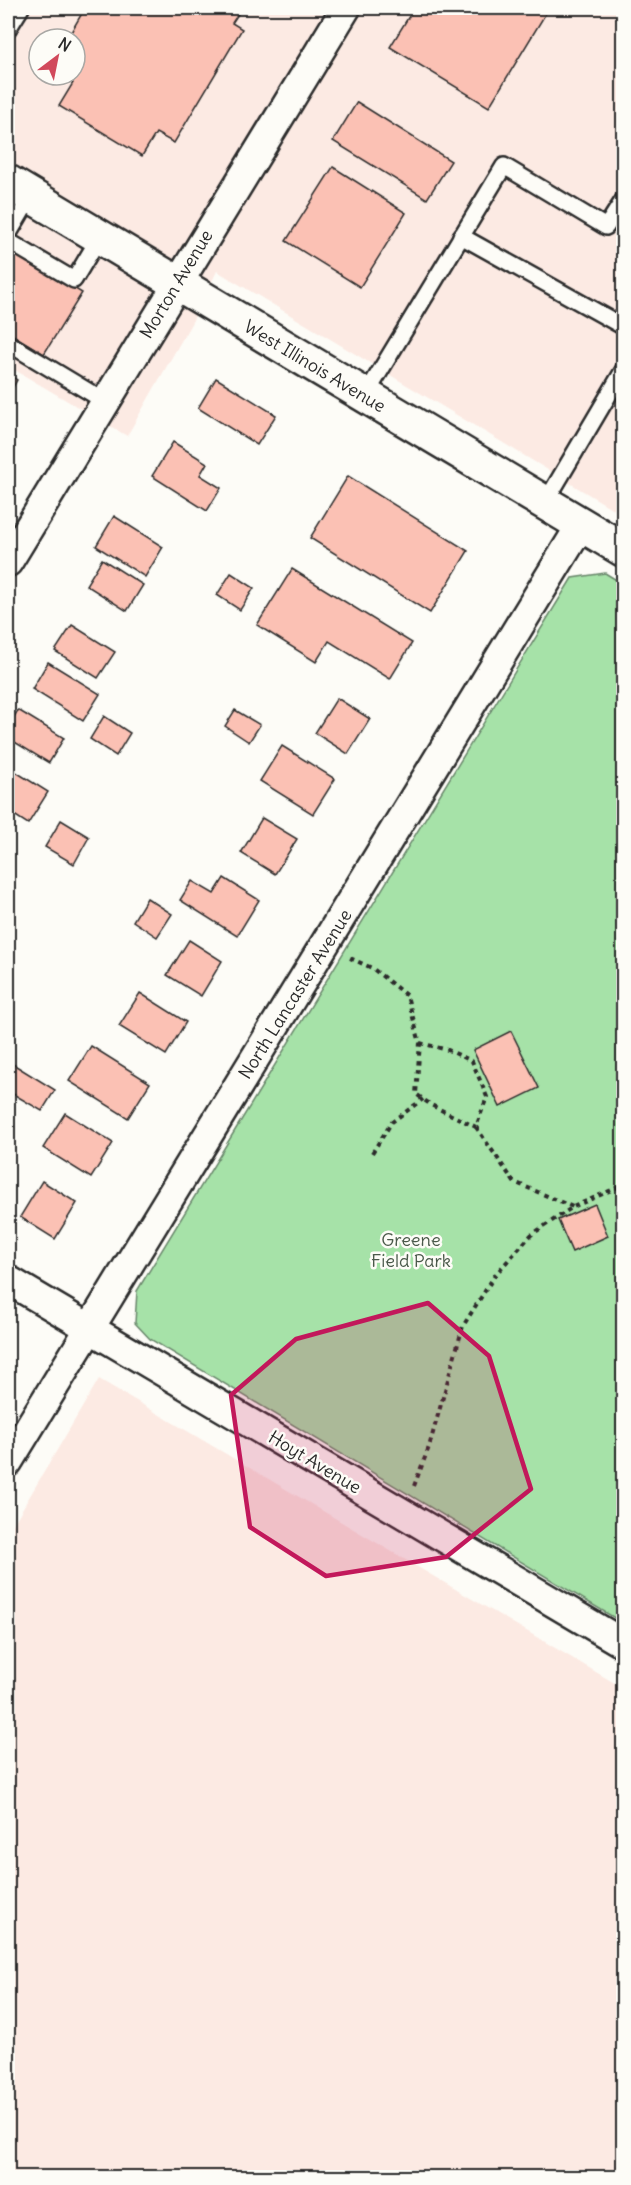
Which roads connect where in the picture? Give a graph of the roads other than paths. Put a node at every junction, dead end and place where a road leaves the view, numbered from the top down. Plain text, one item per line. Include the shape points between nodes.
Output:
1 (21, 8) edge
2 (346, 8) edge
3 (8, 27) edge
4 (20, 189) edge
5 (624, 200) edge
6 (8, 235) edge
7 (461, 236) junction
8 (99, 238) junction
9 (8, 241) edge
10 (177, 284) junction
11 (624, 327) edge
12 (8, 342) edge
13 (624, 369) edge
14 (366, 396) junction
15 (106, 402) junction
16 (545, 502) junction
17 (581, 525) junction
18 (624, 550) edge
19 (8, 562) edge
20 (8, 1280) edge
21 (89, 1329) junction
22 (8, 1462) edge
23 (624, 1644) edge

1 - 3 lane
2 - 10 street, Morton Avenue
4 - 6 lane
4 - 8 main road, West Illinois Avenue
5 - 7 lane via 606,227 504,166
7 - 11 lane
7 - 14 lane
8 - 9 lane via 74,280
8 - 10 main road, West Illinois Avenue
10 - 14 main road, West Illinois Avenue
10 - 15 street, Morton Avenue
12 - 15 lane
13 - 16 lane
14 - 16 main road, West Illinois Avenue
15 - 19 street, Morton Avenue
16 - 17 main road, West Illinois Avenue
17 - 18 main road, West Illinois Avenue
17 - 21 street, North Lancaster Avenue
20 - 21 street, Hoyt Avenue
21 - 22 street, North Lancaster Avenue
21 - 23 street, Hoyt Avenue

